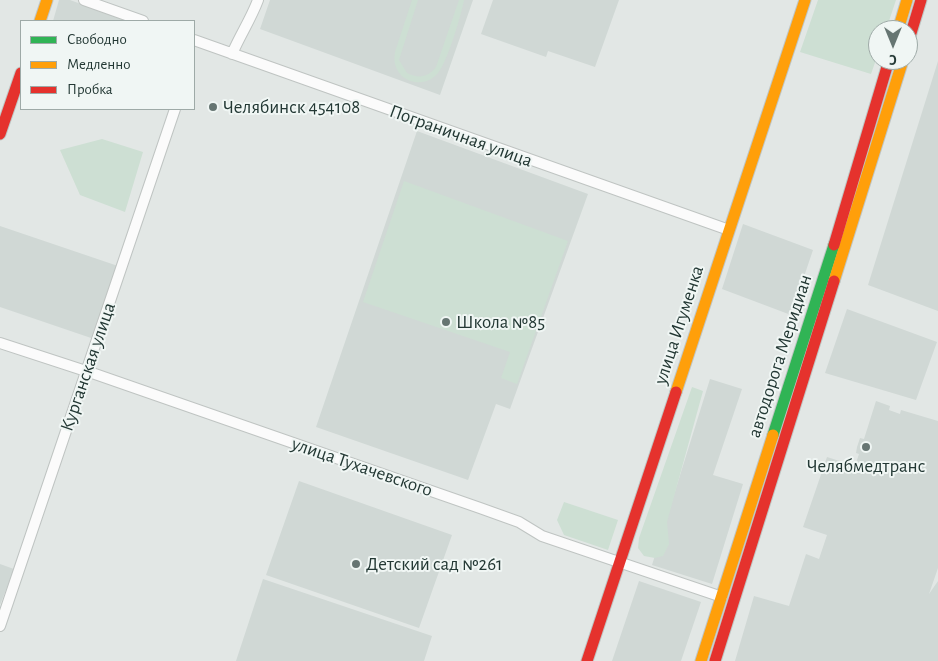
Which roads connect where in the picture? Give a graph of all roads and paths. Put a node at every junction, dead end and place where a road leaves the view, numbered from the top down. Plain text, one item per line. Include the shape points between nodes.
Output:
1 (47, 0) edge
2 (84, 0) edge
3 (258, 0) edge
4 (805, 0) edge
5 (907, 0) edge
6 (921, 0) edge
7 (40, 20) edge
8 (139, 20) edge
9 (901, 20) edge
10 (915, 20) edge
11 (195, 41) edge
12 (232, 54) junction
13 (886, 70) edge
14 (900, 70) edge
15 (20, 76) edge
16 (175, 110) edge
17 (0, 134) edge
18 (729, 230) junction
19 (0, 343) edge
20 (87, 371) junction
21 (620, 563) junction
22 (722, 597) junction
23 (0, 626) edge
24 (587, 661) edge
25 (701, 661) edge
26 (715, 661) edge

1 - 7 main road
2 - 8 street
3 - 12 street
4 - 18 main road, улица Игуменка
5 - 9 main road
6 - 10 main road
11 - 12 street, Пограничная улица
12 - 18 street, Пограничная улица
13 - 22 main road, автодорога Меридиан
14 - 26 main road, автодорога Меридиан
15 - 17 main road
16 - 20 street, Курганская улица
18 - 21 main road, улица Игуменка
19 - 20 street, улица Тухачевского
20 - 21 street, улица Тухачевского via 519,522 542,536
20 - 23 street, Курганская улица
21 - 22 street, улица Тухачевского
21 - 24 main road, улица Игуменка
22 - 25 main road, автодорога Меридиан

